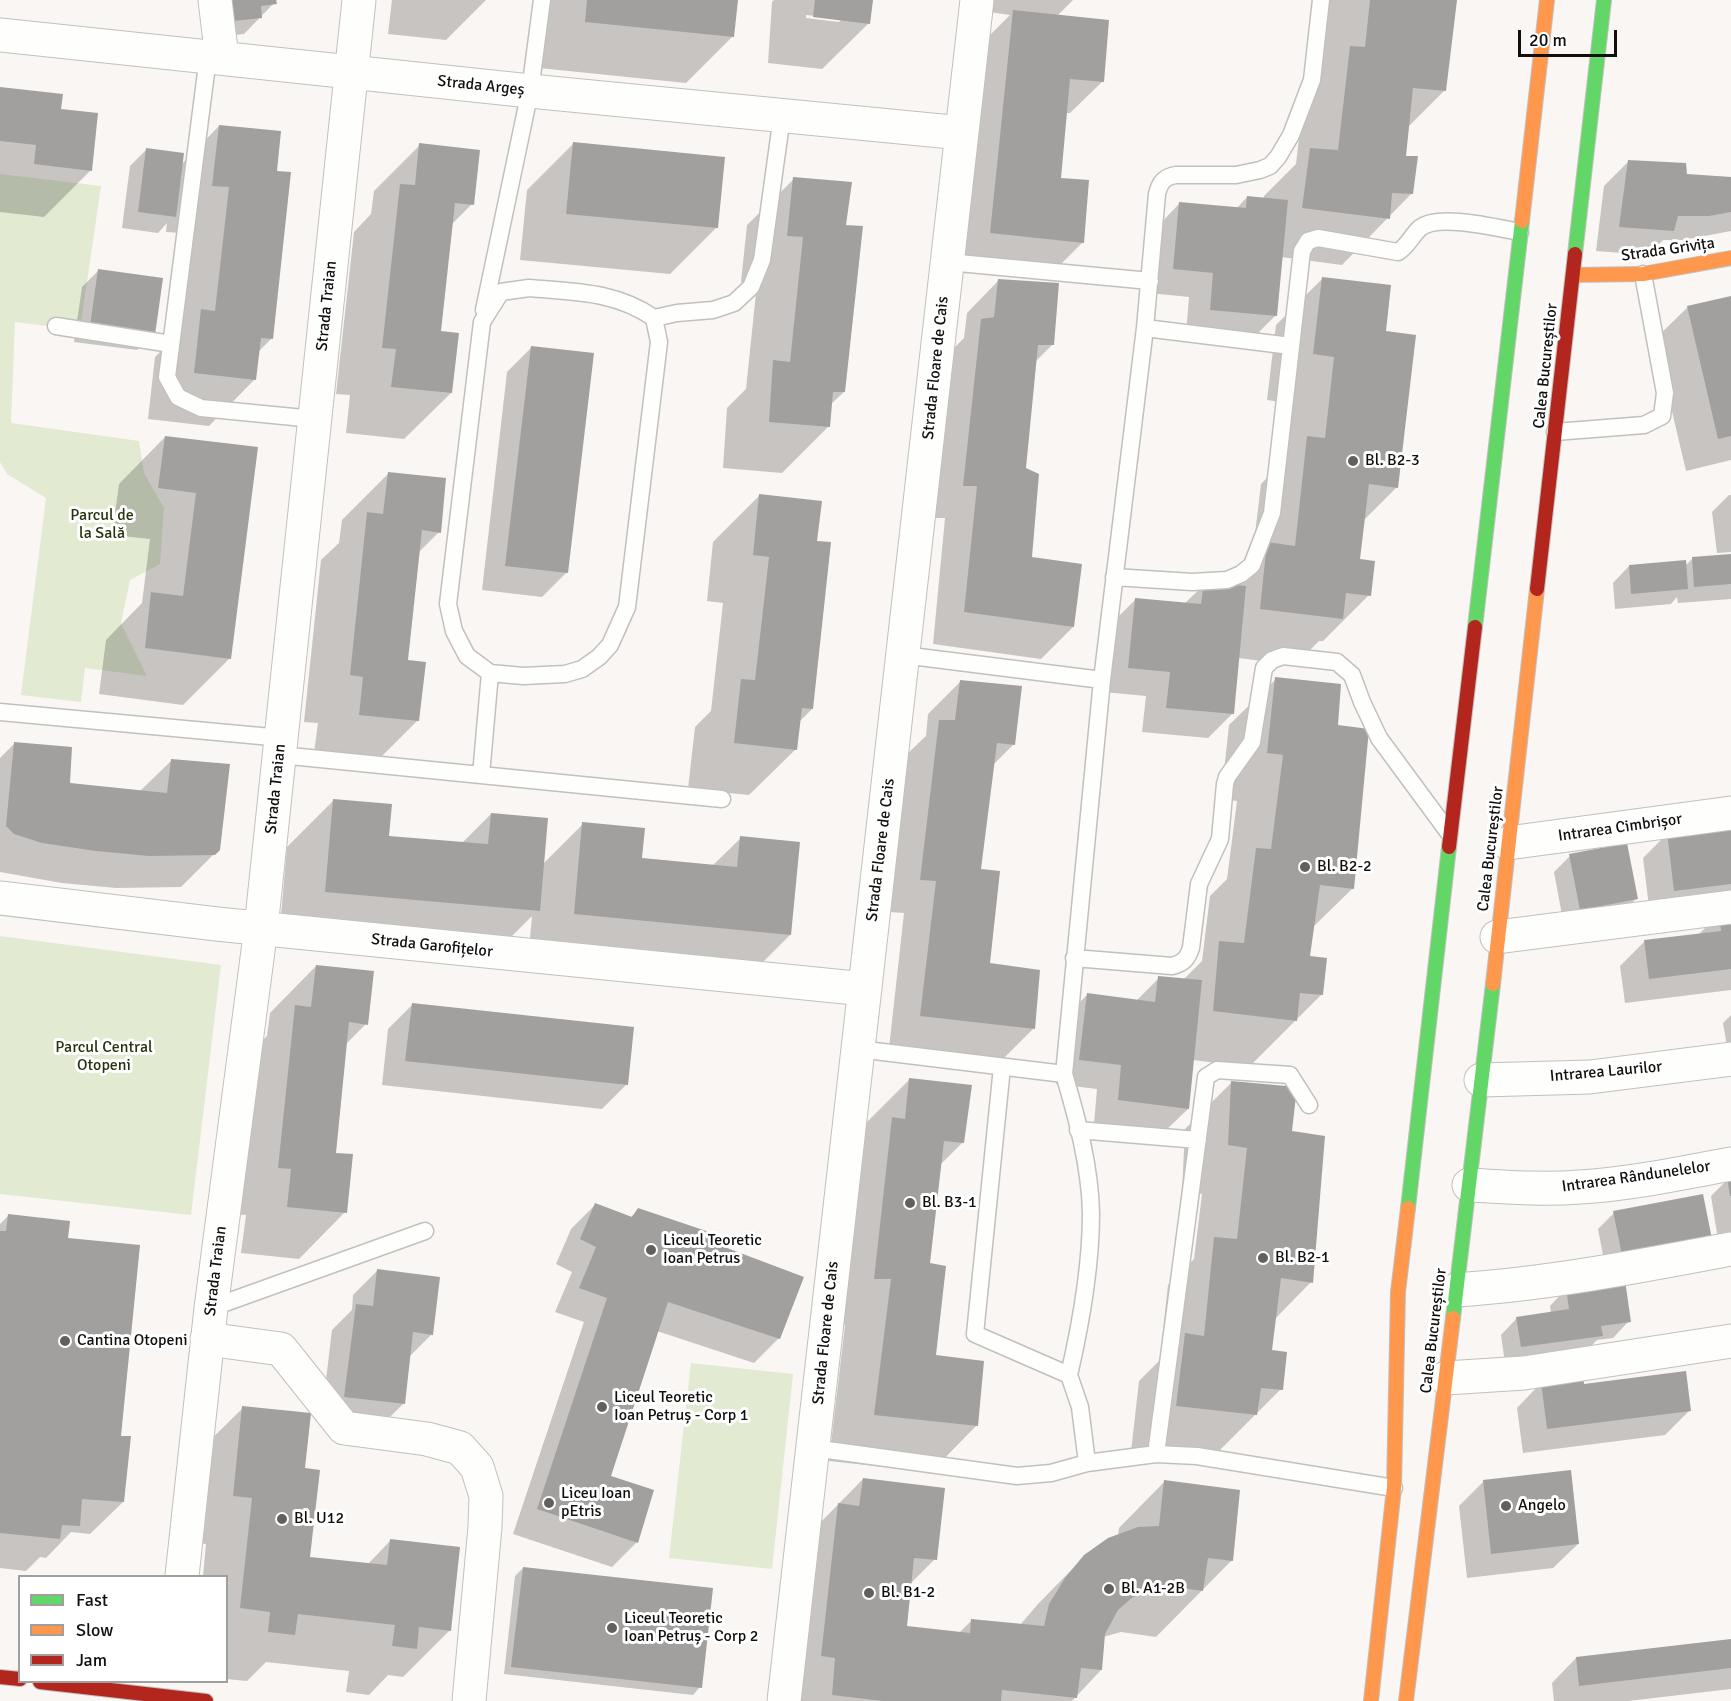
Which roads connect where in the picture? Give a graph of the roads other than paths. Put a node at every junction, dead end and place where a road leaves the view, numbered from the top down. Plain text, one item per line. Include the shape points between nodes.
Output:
1 (215, 0) edge
2 (359, 0) edge
3 (542, 0) edge
4 (977, 0) edge
5 (1321, 0) edge
6 (1547, 0) edge
7 (1604, 0) edge
8 (0, 35) edge
9 (215, 58) junction
10 (352, 72) junction
11 (530, 91) junction
12 (782, 116) junction
13 (962, 133) junction
14 (1520, 232) junction
15 (1731, 258) edge
16 (948, 262) junction
17 (1643, 273) junction
18 (1573, 275) junction
19 (1150, 281) junction
20 (654, 318) junction
21 (482, 322) junction
22 (56, 326) dead end
23 (1145, 328) junction
24 (171, 344) junction
25 (1291, 346) junction
26 (314, 419) junction
27 (1555, 432) junction
28 (1114, 577) junction
29 (903, 655) junction
30 (490, 673) junction
31 (1102, 680) junction
32 (0, 712) edge
33 (281, 747) junction
34 (481, 774) junction
35 (722, 800) dead end
36 (1731, 813) edge
37 (1451, 836) junction
38 (1508, 843) junction
39 (0, 898) edge
40 (1731, 907) edge
41 (261, 928) junction
42 (1497, 937) junction
43 (1074, 958) junction
44 (865, 989) junction
45 (858, 1049) junction
46 (1731, 1059) edge
47 (1002, 1067) junction
48 (1064, 1074) junction
49 (1481, 1080) junction
50 (1309, 1105) dead end
51 (1078, 1130) junction
52 (1198, 1140) junction
53 (1731, 1164) edge
54 (1469, 1185) junction
55 (425, 1231) dead end
56 (1731, 1249) edge
57 (1456, 1290) junction
58 (209, 1324) junction
59 (1731, 1341) edge
60 (1069, 1375) junction
61 (1446, 1378) junction
62 (813, 1448) junction
63 (1156, 1454) junction
64 (1087, 1463) junction
65 (1395, 1488) junction
66 (182, 1575) edge
67 (0, 1677) edge
68 (18, 1679) edge
69 (52, 1683) edge
70 (170, 1693) edge
71 (206, 1701) edge
72 (469, 1701) edge
73 (784, 1701) edge
74 (1371, 1701) edge
75 (1406, 1701) edge

1 - 9 street
2 - 10 street, Strada Traian
3 - 11 lane
4 - 13 street, Strada Floare de Cais
5 - 19 lane via 1312,80 1282,152 1270,166 1260,170 1225,177 1166,177 1157,194
6 - 14 main road, Calea Bucureștilor
7 - 18 main road, Calea Bucureștilor
8 - 9 street, Strada Argeș
9 - 10 street, Strada Argeș
9 - 24 lane
10 - 11 street, Strada Argeș
10 - 26 street, Strada Traian
11 - 12 street, Strada Argeș
11 - 21 lane
12 - 13 street, Strada Argeș
12 - 20 lane via 762,260 751,287 734,303 713,310
13 - 16 street, Strada Floare de Cais
14 - 25 lane via 1434,221 1421,228 1398,252 1318,238 1308,241 1302,251
14 - 37 main road, Calea Bucureștilor
15 - 17 main road, Strada Grivița
16 - 19 lane
16 - 29 street, Strada Floare de Cais
17 - 18 main road, Strada Grivița
17 - 27 lane via 1665,393 1662,416 1644,425
18 - 27 main road, Calea Bucureștilor
19 - 23 lane
20 - 21 lane via 608,296 529,288 501,292
20 - 30 lane via 659,342 627,607 610,645 582,669 565,674
21 - 30 lane via 448,604 454,631 467,656
22 - 24 lane
23 - 25 lane
23 - 28 lane
24 - 26 lane via 168,377 178,397 201,408
25 - 28 lane via 1272,513 1252,565 1227,580
26 - 33 street, Strada Traian
27 - 38 main road, Calea Bucureștilor
28 - 31 lane
29 - 31 lane
29 - 44 street, Strada Floare de Cais
30 - 34 lane
31 - 43 lane
32 - 33 lane
33 - 34 lane
33 - 41 street, Strada Traian
34 - 35 lane
36 - 38 street, Intrarea Cimbrișor
37 - 43 lane via 1379,738 1352,675 1337,662 1283,656 1264,668 1252,742 1227,777 1218,845 1199,884 1188,957 1173,966
37 - 65 main road, Calea Bucureștilor via 1398,1292
38 - 42 main road, Calea Bucureștilor
39 - 41 street, Strada Garofițelor
40 - 42 street
41 - 44 street, Strada Garofițelor
41 - 58 street, Strada Traian
42 - 49 main road, Calea Bucureștilor
43 - 48 lane
44 - 45 street, Strada Floare de Cais
45 - 47 lane
45 - 62 street, Strada Floare de Cais
46 - 49 street, Intrarea Laurilor via 1590,1077
47 - 48 lane
47 - 60 lane via 975,1334
48 - 51 lane
49 - 54 main road, Calea Bucureștilor
50 - 52 lane via 1290,1075 1216,1070 1206,1077
51 - 52 lane
51 - 60 lane via 1091,1212 1087,1266
52 - 63 lane
53 - 54 street, Intrarea Rândunelelor via 1581,1187
54 - 57 main road, Calea Bucureștilor
55 - 58 lane
56 - 57 street via 1649,1265
57 - 61 main road, Calea Bucureștilor
58 - 66 street, Strada Traian
58 - 72 street via 281,1349 344,1428 427,1439 460,1448 477,1467 486,1496 485,1527
59 - 61 street via 1524,1373
60 - 64 lane via 1080,1407
61 - 75 main road, Calea Bucureștilor
62 - 64 lane via 1017,1476 1051,1473
62 - 73 street, Strada Floare de Cais
63 - 64 lane
63 - 65 lane via 1255,1464
65 - 74 main road, Calea Bucureștilor
67 - 68 main road
69 - 70 main road
70 - 71 main road

